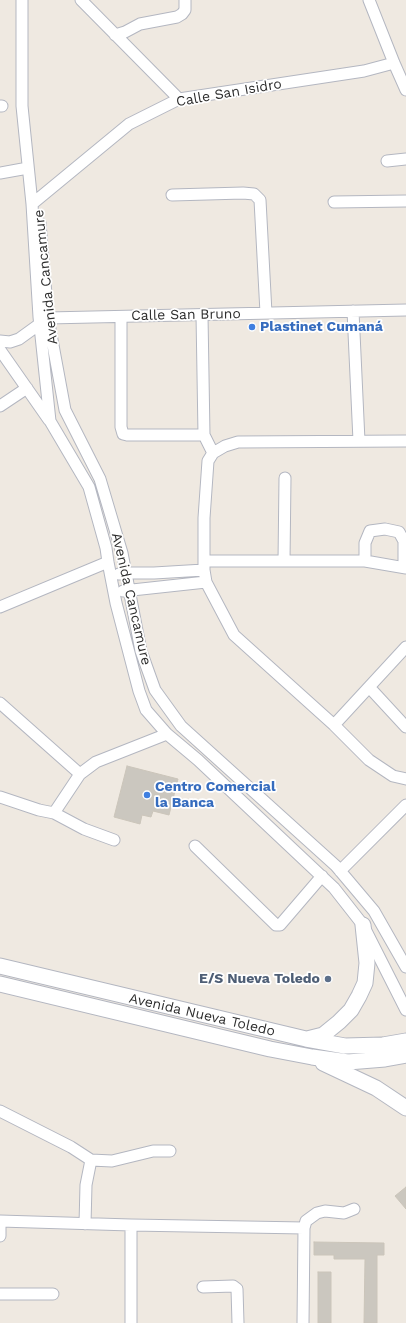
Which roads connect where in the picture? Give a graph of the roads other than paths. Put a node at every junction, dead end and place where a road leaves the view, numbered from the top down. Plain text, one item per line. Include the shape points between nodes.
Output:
1 (22, 0) edge
2 (81, 0) edge
3 (185, 0) edge
4 (369, 0) edge
5 (115, 35) junction
6 (388, 49) junction
7 (394, 63) junction
8 (364, 71) junction
9 (406, 90) edge
10 (179, 99) junction
11 (406, 159) edge
12 (386, 160) dead end
13 (28, 168) junction
14 (0, 173) edge
15 (172, 195) dead end
16 (406, 201) edge
17 (35, 202) junction
18 (334, 202) dead end
19 (406, 310) edge
20 (353, 311) junction
21 (266, 313) junction
22 (202, 315) junction
23 (121, 316) junction
24 (44, 321) junction
25 (0, 342) edge
26 (0, 350) edge
27 (27, 388) junction
28 (0, 406) edge
29 (50, 421) junction
30 (204, 435) junction
31 (359, 441) junction
32 (406, 441) edge
33 (213, 453) junction
34 (284, 478) dead end
35 (284, 561) junction
36 (365, 561) junction
37 (108, 562) junction
38 (205, 566) junction
39 (405, 567) edge
40 (126, 573) junction
41 (154, 573) junction
42 (111, 576) junction
43 (206, 582) junction
44 (156, 588) junction
45 (129, 590) junction
46 (114, 592) junction
47 (0, 607) edge
48 (406, 647) edge
49 (369, 687) junction
50 (0, 703) edge
51 (334, 725) junction
52 (406, 727) edge
53 (167, 734) junction
54 (80, 774) junction
55 (406, 779) edge
56 (0, 798) edge
57 (406, 805) edge
58 (54, 813) junction
59 (114, 840) dead end
60 (195, 846) dead end
61 (340, 871) junction
62 (322, 876) junction
63 (363, 925) junction
64 (0, 966) edge
65 (406, 967) edge
66 (0, 984) edge
67 (406, 1010) edge
68 (306, 1039) junction
69 (406, 1041) edge
70 (406, 1055) edge
71 (312, 1057) junction
72 (406, 1108) edge
73 (0, 1111) edge
74 (170, 1151) dead end
75 (91, 1160) junction
76 (354, 1209) dead end
77 (0, 1221) edge
78 (85, 1224) junction
79 (131, 1225) junction
80 (304, 1228) junction
81 (0, 1236) edge
82 (203, 1288) dead end
83 (0, 1294) edge
84 (53, 1294) dead end
85 (131, 1323) edge
86 (238, 1323) edge
87 (303, 1323) edge

1 - 13 street, Avenida Cancamure via 22,106
2 - 5 street
3 - 5 street via 185,10 177,17 140,24
4 - 6 street
5 - 10 street
6 - 7 street
6 - 8 street via 380,61
7 - 8 street, Calle San Isidro
7 - 9 street
8 - 10 street, Calle San Isidro
10 - 17 street, Calle San Isidro via 129,124
11 - 12 street
13 - 14 street
13 - 17 street, Avenida Cancamure
15 - 21 street via 243,193 254,194 260,200
16 - 18 street
17 - 24 street, Avenida Cancamure
19 - 20 street, Calle San Bruno
20 - 21 street, Calle San Bruno
20 - 31 street
21 - 22 street, Calle San Bruno
22 - 23 street, Calle San Bruno
22 - 30 street
23 - 24 street, Calle San Bruno
23 - 30 street via 123,434
24 - 25 street via 19,339
24 - 29 street, Avenida Cancamure
24 - 40 street, Avenida Cancamure via 65,410 100,479
26 - 27 street
27 - 28 street
27 - 29 street
29 - 37 street, Avenida Cancamure via 89,487
30 - 33 street
31 - 32 street
31 - 33 street via 238,442
33 - 38 street via 208,461 206,485
34 - 35 street
35 - 36 street
35 - 38 street
36 - 39 street
36 - 39 street via 365,543 370,531 399,532 404,541
37 - 42 street, Avenida Cancamure
37 - 47 street
38 - 41 street
38 - 43 street
40 - 41 street
40 - 42 street
40 - 45 street, Avenida Cancamure
41 - 44 street
42 - 46 street, Avenida Cancamure
43 - 44 street
43 - 51 street via 234,635
44 - 45 street
45 - 46 street
45 - 61 street, Avenida Cancamure via 141,651 155,690 181,726
46 - 53 street, Avenida Cancamure via 138,691 146,710
48 - 49 street
49 - 51 street
49 - 52 street
50 - 54 street
51 - 55 street via 369,760 393,776
53 - 54 street via 96,762
53 - 62 street
54 - 58 street
56 - 58 street
57 - 61 street
58 - 59 street via 84,829
60 - 62 street via 276,925 280,925
61 - 65 street, Avenida Cancamure via 374,911
62 - 63 street
63 - 67 street
63 - 68 main road via 367,963 365,983 359,996 351,1010 323,1035
64 - 68 main road, Avenida Nueva Toledo
66 - 71 main road, Avenida Nueva Toledo
68 - 69 main road, Avenida Nueva Toledo via 345,1046 383,1045
70 - 71 main road, Avenida Nueva Toledo via 348,1062
71 - 72 main road via 376,1088
73 - 75 street
74 - 75 street via 153,1151 112,1161
75 - 78 street via 86,1185
76 - 80 street via 344,1213 317,1213 308,1219
77 - 78 street
77 - 81 street
78 - 79 street
79 - 80 street
79 - 85 street
80 - 87 street
82 - 86 street via 233,1286 238,1289
83 - 84 street

